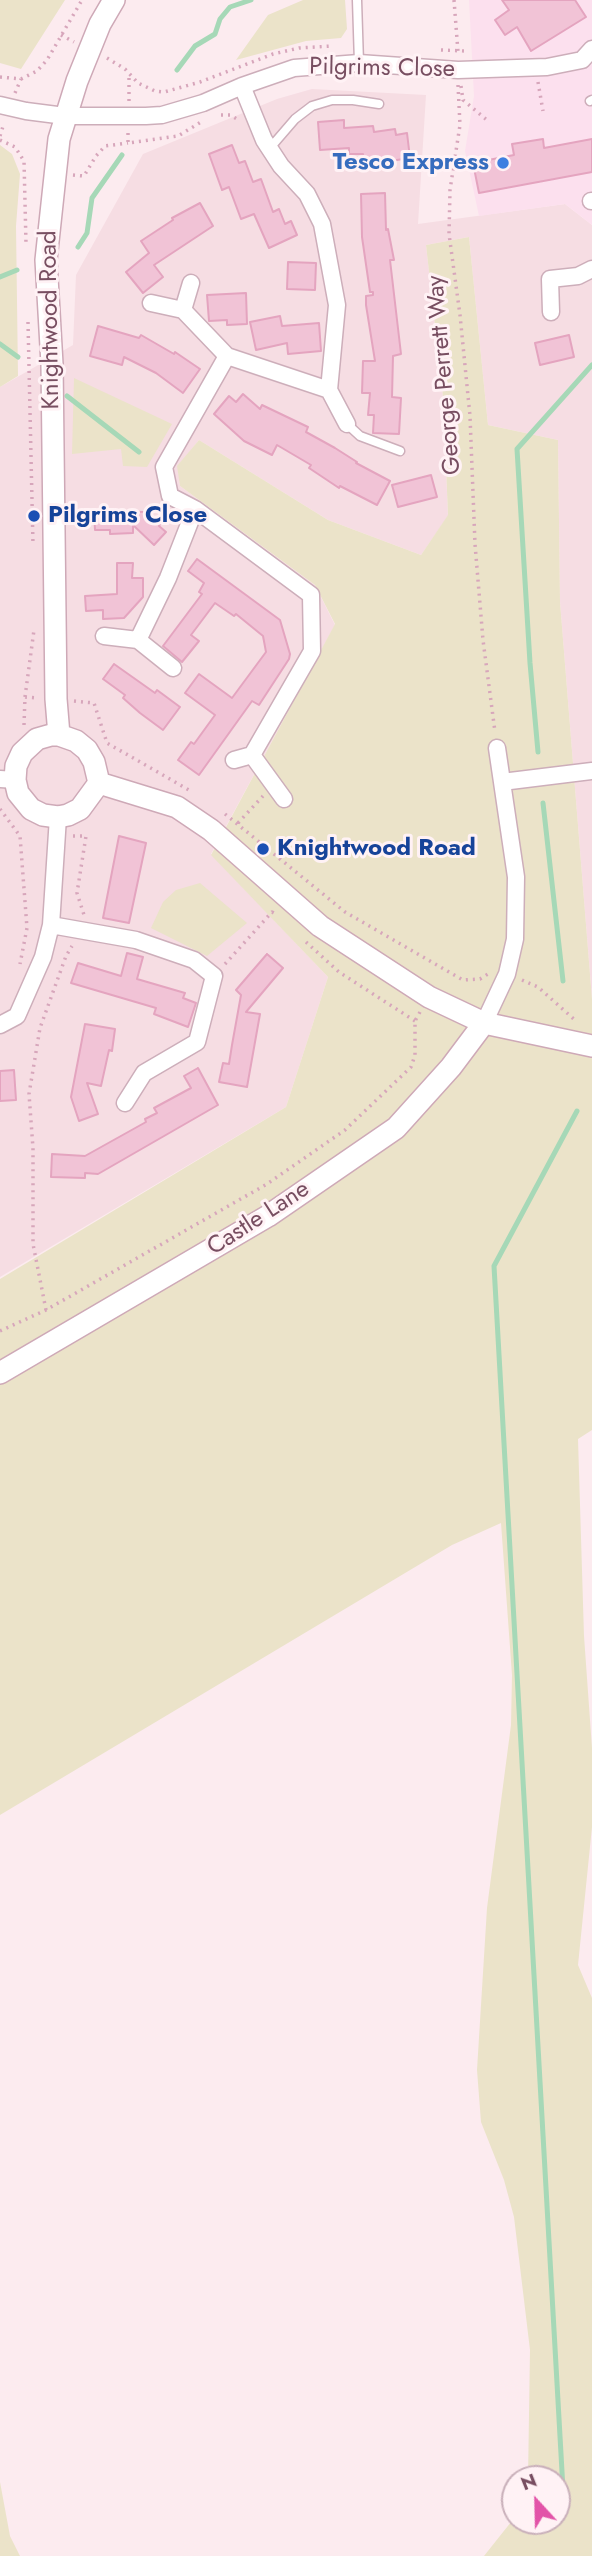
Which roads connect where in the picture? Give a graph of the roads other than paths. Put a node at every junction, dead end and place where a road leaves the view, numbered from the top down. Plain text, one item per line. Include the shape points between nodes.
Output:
1 (114, 0) edge
2 (357, 0) edge
3 (587, 54) edge
4 (359, 63) junction
5 (592, 73) edge
6 (242, 86) junction
7 (379, 104) dead end
8 (0, 105) edge
9 (65, 116) junction
10 (270, 148) junction
11 (592, 270) edge
12 (191, 283) dead end
13 (151, 303) dead end
14 (183, 310) junction
15 (551, 312) dead end
16 (227, 356) junction
17 (329, 390) junction
18 (347, 424) joint
19 (400, 451) dead end
20 (195, 509) junction
21 (104, 636) dead end
22 (138, 640) junction
23 (173, 668) dead end
24 (59, 735) junction
25 (497, 748) road end
26 (252, 755) junction
27 (234, 760) dead end
28 (592, 771) edge
29 (7, 779) edge
30 (502, 782) junction
31 (99, 783) junction
32 (284, 799) dead end
33 (58, 826) junction
34 (51, 925) junction
35 (484, 1023) junction
36 (0, 1025) edge
37 (592, 1046) edge
38 (125, 1103) dead end
39 (0, 1373) edge

1 - 9 street, Knightwood Road via 100,24
2 - 4 lane
3 - 4 street, Pilgrims Close via 536,68 461,70
3 - 5 street, Pilgrims Close
4 - 6 street, Pilgrims Close via 294,68
6 - 9 street, Pilgrims Close via 162,115
6 - 10 street
7 - 10 lane via 332,100 312,106
8 - 9 street, Pilgrims Close
9 - 24 street, Knightwood Road via 53,174 46,260
10 - 17 street via 307,194 322,224 337,305
11 - 15 street via 550,279
12 - 14 street
13 - 14 street
14 - 16 street
16 - 17 street
16 - 20 street via 164,467 170,496
17 - 18 street
18 - 19 lane via 360,436
20 - 22 street
20 - 26 street via 311,596 312,651
21 - 22 street
22 - 23 street
24 - 29 street via 37,739 22,753
24 - 31 street via 87,750
25 - 30 street
26 - 27 street
26 - 32 street
28 - 30 street
29 - 33 street via 31,809
30 - 35 street via 516,877 515,939 507,974
31 - 33 street via 80,808
31 - 35 street via 177,807 211,830 320,926 429,997
33 - 34 street
34 - 36 street via 43,957 17,1016
34 - 38 street via 136,940 194,960 214,976 197,1042 144,1073
35 - 37 street
35 - 39 street, Castle Lane via 396,1128 268,1216

